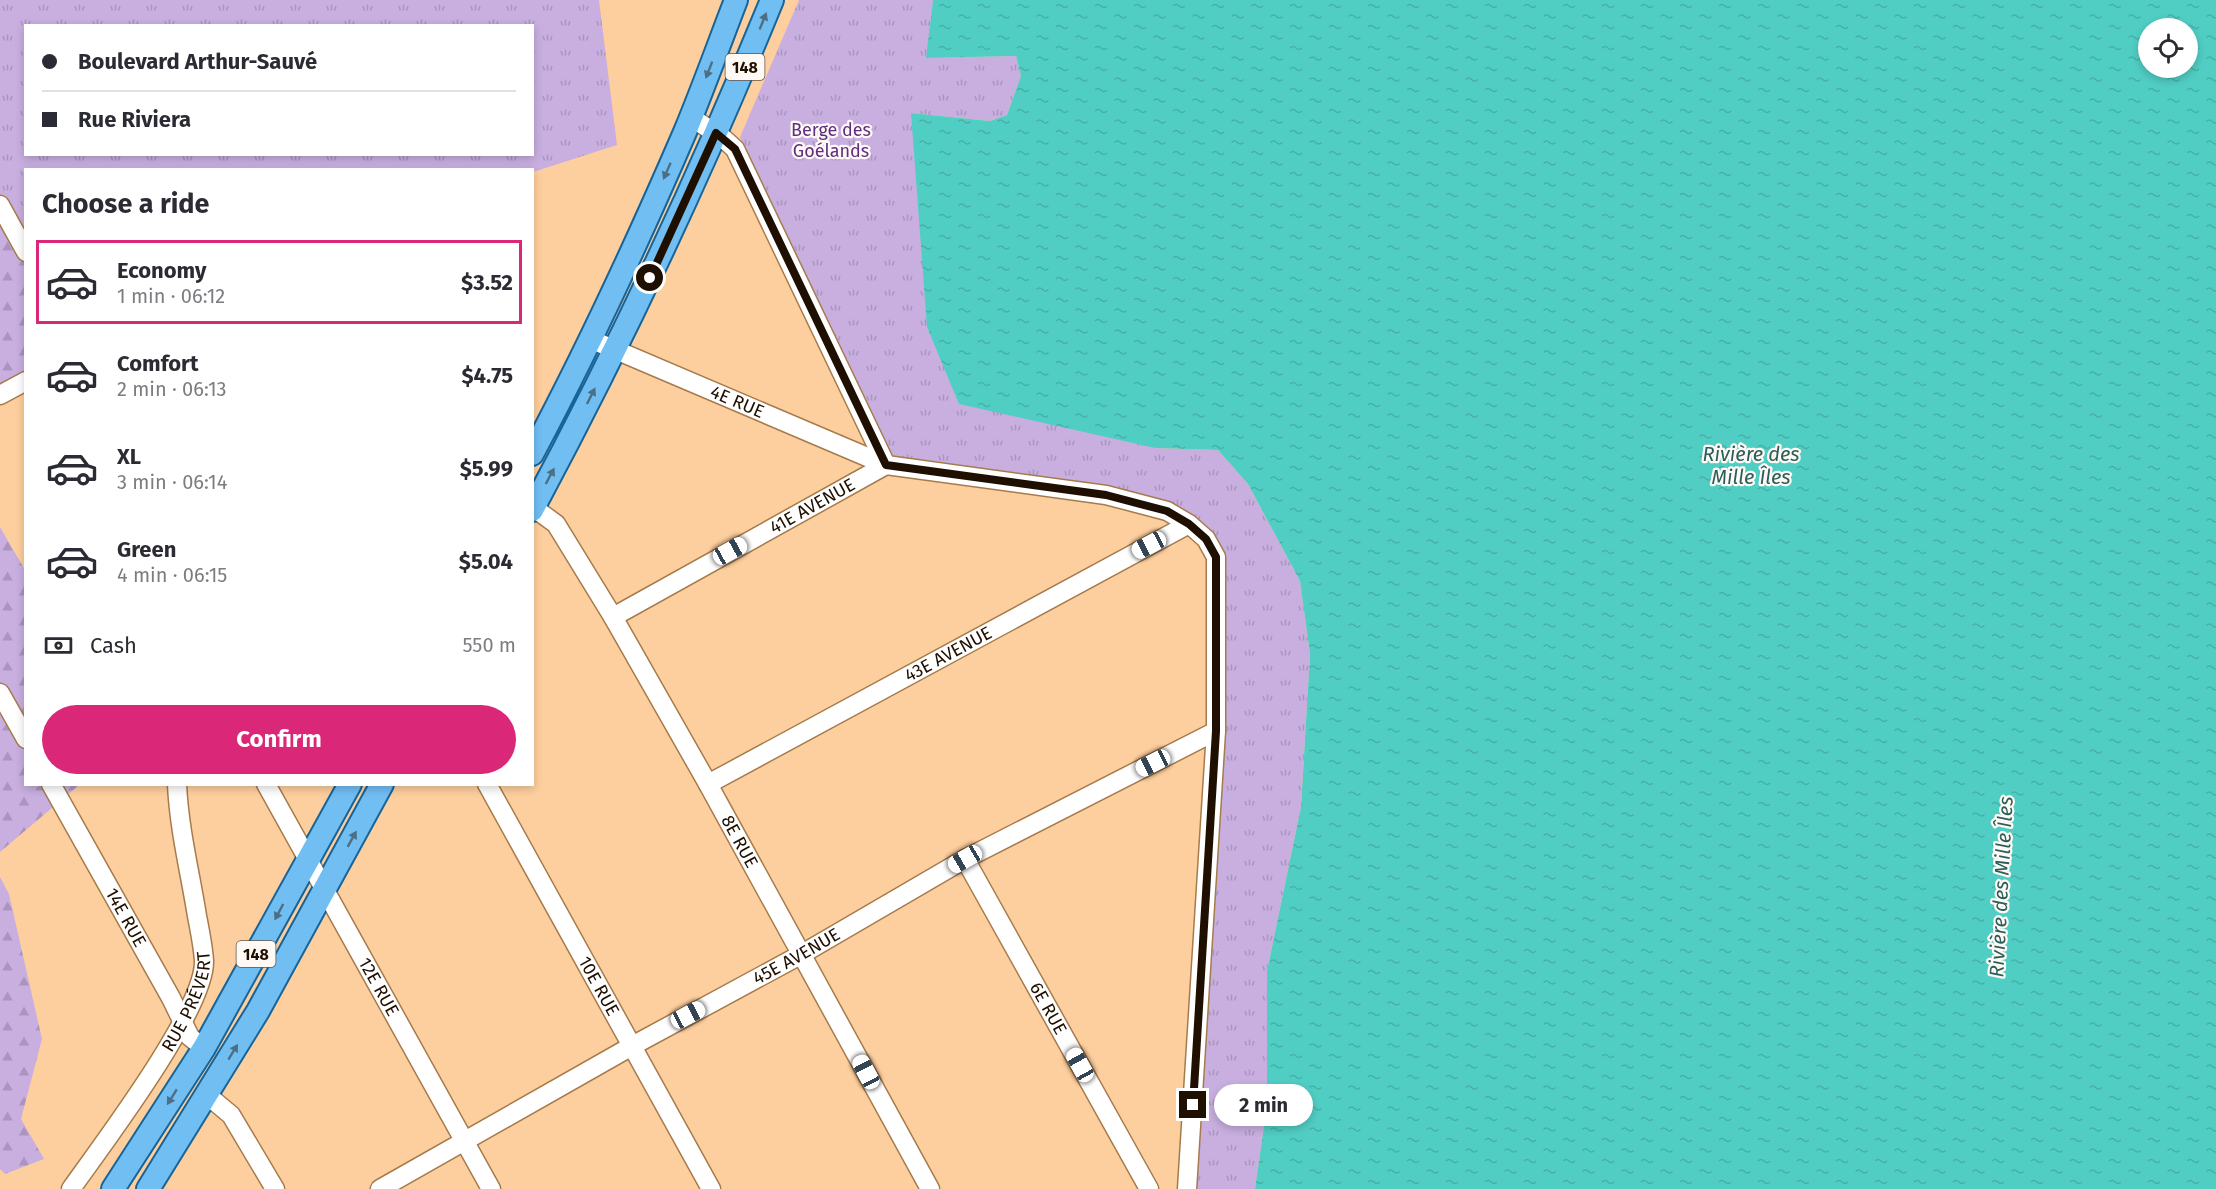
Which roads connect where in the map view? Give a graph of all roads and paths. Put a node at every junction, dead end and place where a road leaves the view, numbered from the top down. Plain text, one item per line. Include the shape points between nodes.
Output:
1 (736, 0) edge
2 (772, 0) edge
3 (691, 117) junction
4 (716, 133) junction
5 (0, 205) edge
6 (24, 248) edge
7 (590, 339) junction
8 (615, 351) junction
9 (24, 382) edge
10 (0, 395) edge
11 (539, 430) edge
12 (568, 442) junction
13 (534, 447) edge
14 (886, 465) junction
15 (534, 507) edge
16 (534, 510) edge
17 (1189, 524) junction
18 (613, 616) junction
19 (0, 693) edge
20 (1216, 731) junction
21 (24, 735) edge
22 (708, 784) junction
23 (52, 786) edge
24 (177, 786) edge
25 (267, 786) edge
26 (349, 786) edge
27 (381, 786) edge
28 (488, 786) edge
29 (965, 859) junction
30 (307, 861) junction
31 (324, 890) junction
32 (802, 954) junction
33 (183, 1021) junction
34 (632, 1046) junction
35 (204, 1048) junction
36 (207, 1095) junction
37 (465, 1142) junction
38 (71, 1189) edge
39 (112, 1189) edge
40 (148, 1189) edge
41 (275, 1189) edge
42 (380, 1189) edge
43 (491, 1189) edge
44 (711, 1189) edge
45 (930, 1189) edge
46 (1149, 1189) edge
47 (1187, 1189) edge

1 -> 3 main road, 148
4 -> 2 main road, 148
3 - 4 street
3 -> 7 main road, 148
4 - 8 main road, 148
4 - 14 street via 735,149
5 - 6 street
7 - 8 street, 4E RUE
7 - 11 main road, 148
12 -> 8 main road, 148
8 - 14 street, 4E RUE
9 - 10 street
11 - 12 street
11 - 13 main road, 148
15 -> 12 main road, 148
14 - 17 street, 4E RUE via 1106,495 1167,511
14 - 18 street, 41E AVENUE
16 - 18 street, 8E RUE via 556,524
17 - 20 street, 4E RUE via 1206,539 1216,557
17 - 22 street, 43E AVENUE
18 - 22 street, 8E RUE
19 - 21 street
20 - 29 street, 45E AVENUE
20 - 47 street, 4E RUE
22 - 32 street, 8E RUE
23 - 33 street, 14E RUE
24 - 33 street, RUE PRÉVERT via 204,962 196,995
25 - 30 street, 12E RUE
26 - 30 main road, 148
31 -> 27 main road, 148
28 - 34 street, 10E RUE
29 - 32 street, 45E AVENUE
29 - 46 street, 6E RUE
30 - 31 street, 12E RUE
30 -> 35 main road, 148
36 -> 31 main road, 148
31 - 37 street, 12E RUE
32 - 34 street, 45E AVENUE
32 - 45 street, 8E RUE
33 - 35 street, 14E RUE via 190,1037
33 - 38 street, RUE PRÉVERT
34 - 37 street, 45E AVENUE
34 - 44 street, 10E RUE
35 -> 39 main road, 148
36 - 40 main road, 148
36 - 41 street via 231,1115
37 - 42 street, 45E AVENUE
37 - 43 street, 12E RUE

